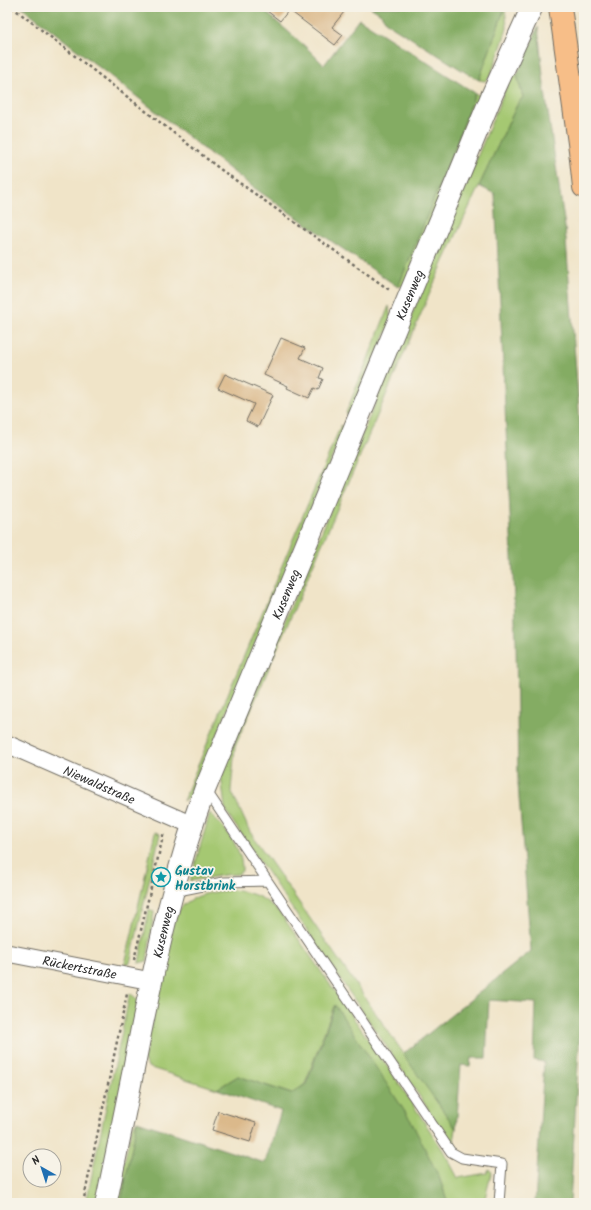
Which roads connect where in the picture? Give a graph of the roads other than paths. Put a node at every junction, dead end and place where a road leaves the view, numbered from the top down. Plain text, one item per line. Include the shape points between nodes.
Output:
1 (532, 7) edge
2 (560, 7) edge
3 (584, 187) edge
4 (7, 744) edge
5 (205, 789) junction
6 (192, 825) junction
7 (267, 881) junction
8 (172, 892) junction
9 (7, 953) edge
10 (152, 981) junction
11 (106, 1203) edge
12 (499, 1203) edge

1 - 5 street, Kusenweg via 492,95
2 - 3 highway
4 - 6 street, Niewaldstraße
5 - 6 street, Kusenweg
5 - 7 lane
6 - 8 street, Kusenweg
7 - 8 lane via 223,882
7 - 12 lane via 451,1152 462,1158 502,1164
8 - 10 street, Kusenweg
9 - 10 street, Rückertstraße
10 - 11 street, Kusenweg

